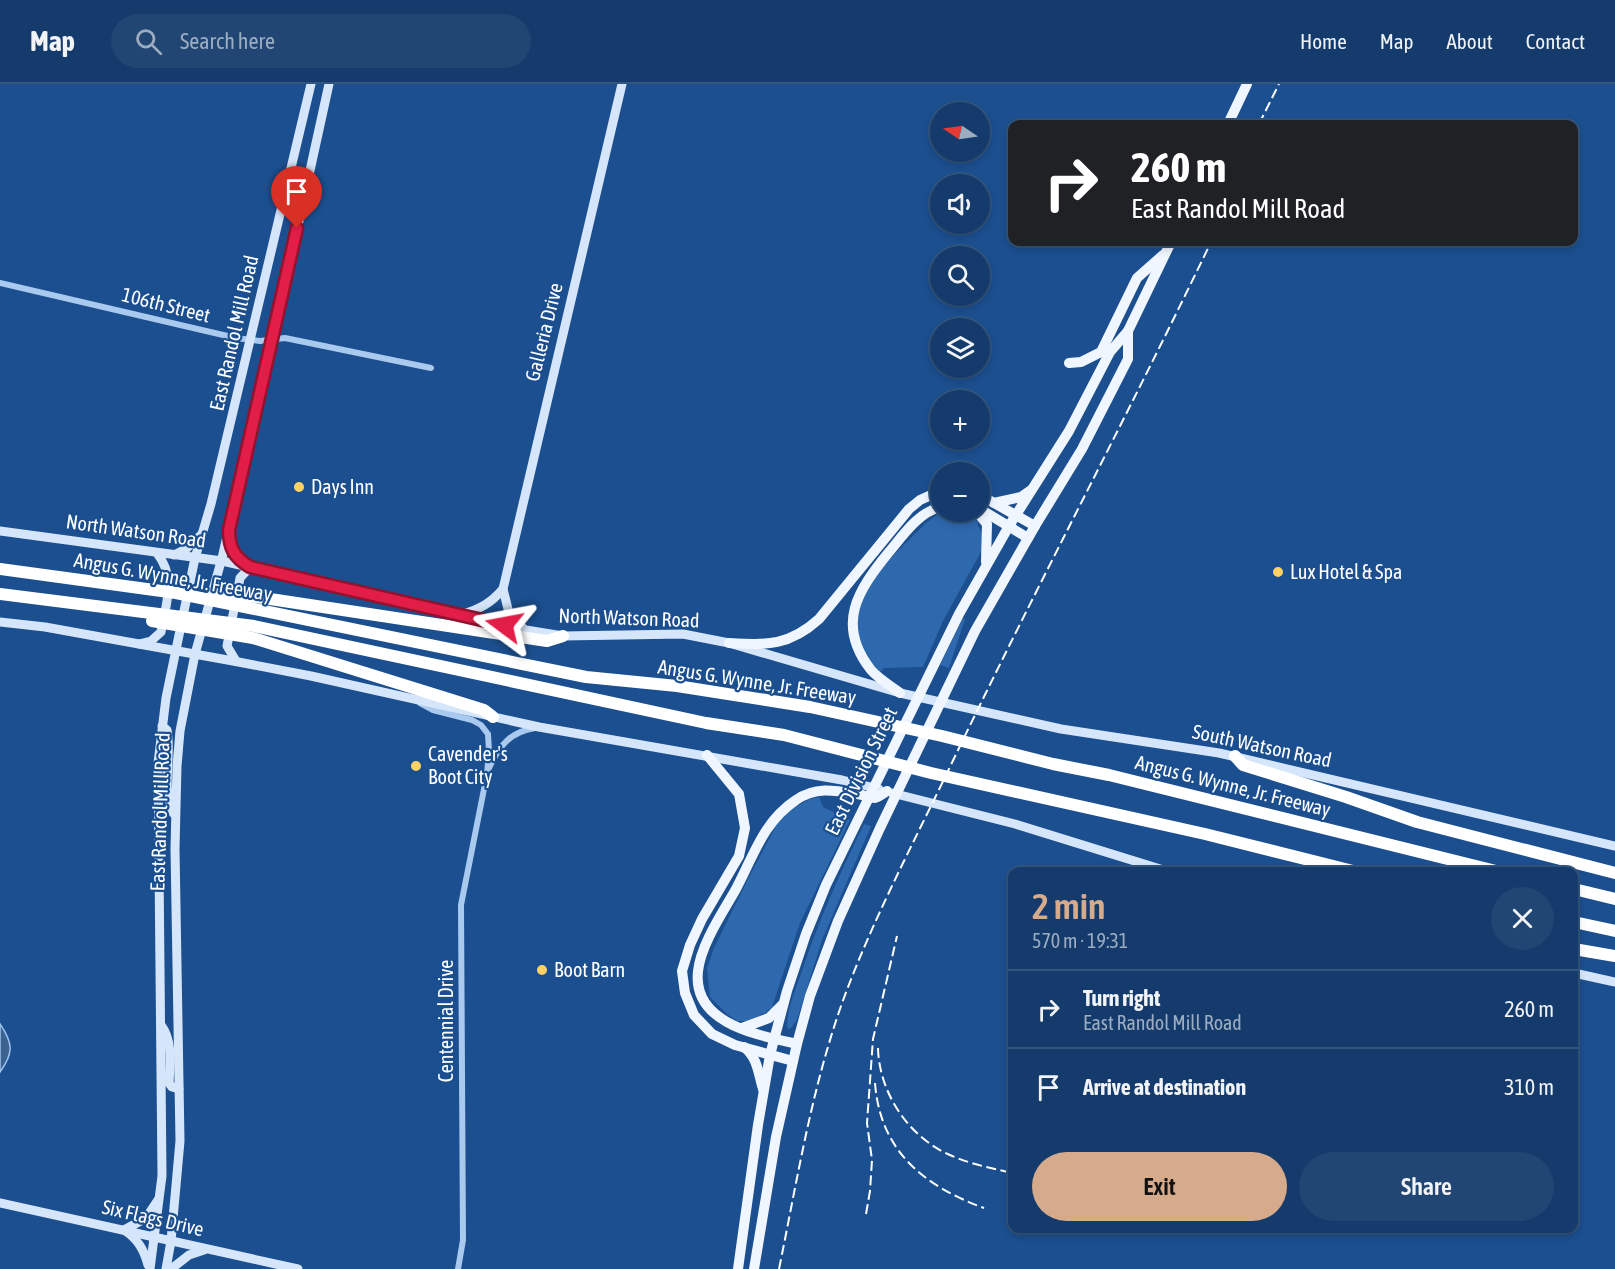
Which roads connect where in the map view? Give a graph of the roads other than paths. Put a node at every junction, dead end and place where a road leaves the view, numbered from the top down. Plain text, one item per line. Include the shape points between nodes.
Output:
1 (310, 84) edge
2 (329, 84) edge
3 (622, 84) edge
4 (1247, 84) edge
5 (1230, 120) edge
6 (1169, 246) edge
7 (0, 284) edge
8 (1128, 331) junction
9 (250, 339) junction
10 (273, 339) junction
11 (1069, 363) dead end
12 (431, 368) dead end
13 (1034, 489) junction
14 (930, 496) edge
15 (990, 501) edge
16 (994, 503) junction
17 (930, 511) edge
18 (1017, 515) junction
19 (990, 516) edge
20 (986, 522) edge
21 (1009, 526) junction
22 (1035, 526) junction
23 (229, 530) junction
24 (0, 531) edge
25 (203, 533) junction
26 (1028, 538) junction
27 (157, 553) junction
28 (174, 555) junction
29 (195, 558) junction
30 (222, 561) junction
31 (986, 565) junction
32 (250, 567) junction
33 (0, 569) edge
34 (503, 589) junction
35 (0, 594) edge
36 (256, 603) junction
37 (460, 615) junction
38 (0, 622) edge
39 (526, 630) junction
40 (253, 632) junction
41 (563, 636) junction
42 (729, 643) junction
43 (137, 644) junction
44 (176, 651) junction
45 (195, 654) junction
46 (236, 661) junction
47 (900, 693) junction
48 (416, 701) junction
49 (493, 717) junction
50 (162, 726) junction
51 (539, 727) junction
52 (707, 755) junction
53 (1235, 756) junction
54 (487, 774) junction
55 (887, 791) junction
56 (175, 818) junction
57 (1615, 846) edge
58 (1154, 867) edge
59 (1337, 867) edge
60 (1480, 867) edge
61 (1615, 873) edge
62 (1578, 890) edge
63 (1615, 899) edge
64 (1578, 923) edge
65 (1615, 931) edge
66 (1578, 950) edge
67 (1615, 956) edge
68 (1578, 974) edge
69 (1615, 982) edge
70 (784, 1002) junction
71 (161, 1025) junction
72 (739, 1029) junction
73 (774, 1039) junction
74 (797, 1044) junction
75 (743, 1047) junction
76 (770, 1055) junction
77 (793, 1060) junction
78 (179, 1089) junction
79 (764, 1092) junction
80 (160, 1195) junction
81 (0, 1203) edge
82 (124, 1230) junction
83 (155, 1237) junction
84 (171, 1241) junction
85 (207, 1249) junction
86 (150, 1269) edge
87 (166, 1269) edge
88 (171, 1269) edge
89 (298, 1269) edge
90 (458, 1269) edge
91 (738, 1269) edge
92 (754, 1269) edge

1 - 9 main road, East Randol Mill Road
2 - 10 main road, East Randol Mill Road
3 - 34 main road, Galleria Drive
4 - 5 main road
6 - 8 main road, East Division Street
6 - 11 main road via 1137,278 1101,352
7 - 9 street, 106th Street
8 - 13 main road, East Division Street via 1110,352 1070,431
8 - 22 main road, East Division Street via 1128,359 1082,449
9 - 10 street, 106th Street
9 - 25 main road, East Randol Mill Road
10 - 12 street, 106th Street via 321,344
10 - 23 main road, East Randol Mill Road
13 - 16 main road via 1021,497
13 - 18 main road, East Division Street
14 - 42 main road via 909,508 810,627 775,644
15 - 16 main road
16 - 18 main road
17 - 47 main road via 901,538 865,582 854,610 854,640 860,653 873,671
18 - 21 main road, East Division Street
18 - 22 main road
19 - 21 main road
20 - 31 main road
21 - 26 main road
21 - 31 main road, East Division Street
22 - 26 main road, East Division Street
23 - 30 main road, East Randol Mill Road
23 - 32 main road via 234,554
24 - 27 main road, North Watson Road
25 - 28 main road
25 - 29 main road, East Randol Mill Road
26 - 74 main road, East Division Street via 956,669 842,910
27 - 28 main road, North Watson Road
27 - 43 main road via 170,582 161,632 151,641
28 - 29 main road, North Watson Road
29 - 30 main road, North Watson Road
29 - 44 main road, East Randol Mill Road
30 - 32 main road, North Watson Road
30 - 45 main road, East Randol Mill Road
31 - 70 main road, East Division Street via 933,663 826,885
32 - 37 main road, North Watson Road
32 - 46 main road via 240,578 227,646
33 - 36 highway, Angus G. Wynne, Jr. Freeway
34 - 37 main road via 483,608
34 - 39 main road via 510,617
35 - 40 highway
36 - 41 highway via 547,641
36 - 60 highway, Angus G. Wynne, Jr. Freeway via 586,677 677,686 810,707 1109,775
37 - 39 main road, North Watson Road
38 - 43 main road
39 - 41 main road, North Watson Road
40 - 49 highway via 484,710
40 - 59 highway, Angus G. Wynne, Jr. Freeway via 706,723 784,735
41 - 42 main road, North Watson Road via 683,634
42 - 47 main road, North Watson Road
43 - 44 main road
44 - 45 main road
44 - 50 main road, East Randol Mill Road
45 - 46 main road
45 - 56 main road, East Randol Mill Road via 180,731
46 - 48 main road
47 - 53 main road, South Watson Road via 1061,729
48 - 49 main road
48 - 54 street, Centennial Drive via 481,725 488,735
49 - 51 main road
50 - 56 main road via 169,738 166,783
50 - 71 main road, East Randol Mill Road via 157,796
51 - 52 main road
51 - 54 street, Centennial Drive via 520,730 508,738
52 - 55 main road
52 - 75 main road via 739,794 745,828 739,856 702,919 682,971 694,1015 712,1034
53 - 57 main road, South Watson Road
53 - 61 highway via 1243,765 1417,822
54 - 90 street, Centennial Drive via 461,905 463,1240
55 - 58 main road via 1016,824
55 - 72 main road via 875,798 826,789 807,793 774,817 754,849 713,929 698,972 708,1009
56 - 78 main road, East Randol Mill Road
62 - 63 highway
64 - 65 highway
66 - 67 highway
68 - 69 main road
70 - 72 main road via 769,1018
70 - 73 main road, East Division Street
71 - 78 main road via 170,1041 169,1083
71 - 80 main road, East Randol Mill Road
72 - 73 main road
73 - 74 main road
73 - 76 main road, East Division Street
74 - 77 main road, East Division Street
75 - 76 main road
75 - 79 main road via 756,1062
76 - 77 main road
76 - 79 main road, East Division Street
77 - 92 main road, East Division Street
78 - 84 main road, East Randol Mill Road via 180,1141
79 - 91 main road, East Division Street
80 - 82 main road via 146,1218
80 - 83 main road, East Randol Mill Road
81 - 82 main road, Six Flags Drive
82 - 83 main road, Six Flags Drive
82 - 86 main road via 141,1246
83 - 84 main road, Six Flags Drive
83 - 86 main road, East Randol Mill Road
84 - 85 main road, Six Flags Drive
84 - 87 main road, East Randol Mill Road
85 - 88 main road via 189,1255
85 - 89 main road, Six Flags Drive

